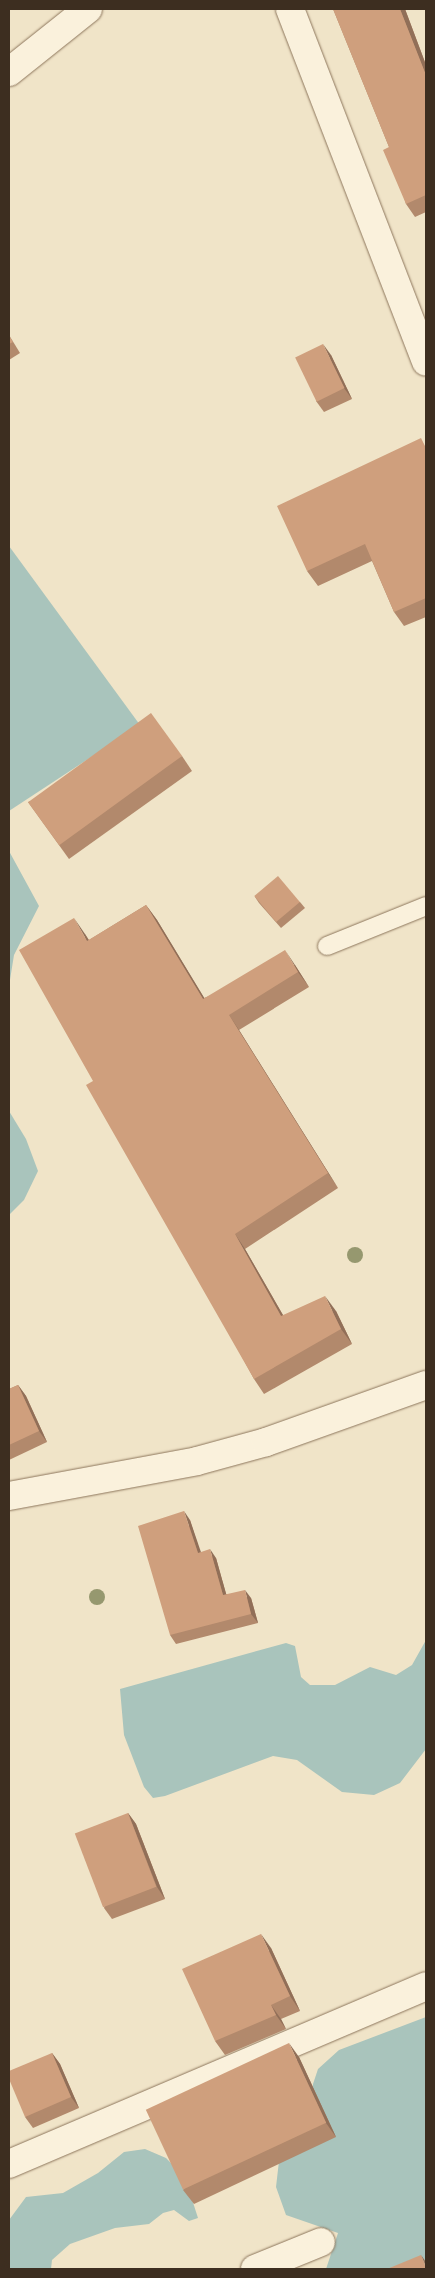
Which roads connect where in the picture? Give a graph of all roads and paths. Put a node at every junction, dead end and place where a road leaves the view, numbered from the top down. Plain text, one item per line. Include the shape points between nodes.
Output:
1 (88, 9) edge
2 (290, 9) edge
3 (9, 72) edge
4 (426, 362) edge
5 (426, 906) edge
6 (327, 946) dead end
7 (426, 1385) edge
8 (9, 1496) edge
9 (426, 1986) edge
10 (9, 2164) edge
11 (321, 2242) dead end
12 (255, 2269) edge

1 - 3 street
2 - 4 street
5 - 6 lane
7 - 8 street via 266,1442 198,1462
9 - 10 street
11 - 12 street

